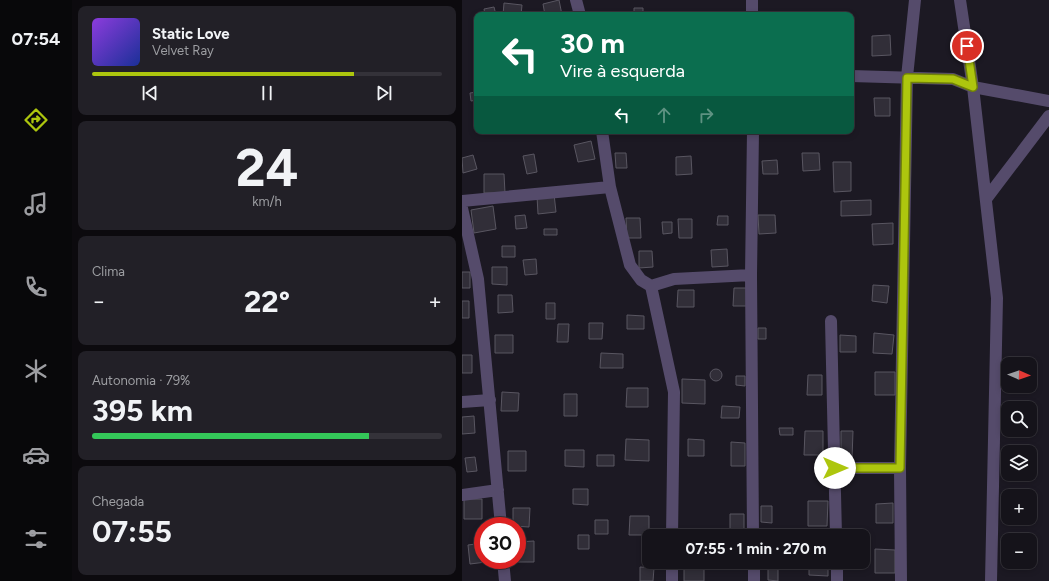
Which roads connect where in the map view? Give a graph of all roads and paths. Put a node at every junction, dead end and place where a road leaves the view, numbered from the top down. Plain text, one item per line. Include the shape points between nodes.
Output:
1 (576, 0) edge
2 (752, 0) edge
3 (915, 0) edge
4 (960, 0) edge
5 (579, 12) edge
6 (752, 12) edge
7 (854, 76) edge
8 (907, 78) junction
9 (973, 87) junction
10 (1049, 101) edge
11 (1049, 116) edge
12 (602, 134) edge
13 (753, 134) edge
14 (610, 187) junction
15 (986, 199) junction
16 (462, 201) edge
17 (462, 208) edge
18 (751, 275) junction
19 (651, 286) junction
20 (830, 321) dead end
21 (490, 400) junction
22 (462, 402) edge
23 (835, 468) junction
24 (900, 468) junction
25 (498, 490) junction
26 (462, 495) edge
27 (500, 517) edge
28 (672, 529) edge
29 (753, 529) edge
30 (836, 529) edge
31 (504, 569) edge
32 (672, 569) edge
33 (754, 569) edge
34 (837, 569) edge
35 (988, 580) edge
36 (505, 581) edge
37 (672, 581) edge
38 (754, 581) edge
39 (837, 581) edge
40 (901, 581) edge

1 - 5 street
2 - 6 street
3 - 8 street
4 - 9 street
7 - 8 street
8 - 9 street via 953,79
8 - 24 street
9 - 10 street
9 - 15 street
11 - 15 street
12 - 14 street
13 - 18 street
14 - 16 street
14 - 19 street via 630,265 641,280
15 - 35 street via 998,298
17 - 21 street via 478,279
18 - 19 street via 674,279
18 - 29 street
19 - 28 street via 674,392
20 - 23 street
21 - 22 street
21 - 25 street
23 - 24 street
23 - 30 street
24 - 40 street
25 - 26 street
25 - 27 street
31 - 36 street
32 - 37 street
33 - 38 street
34 - 39 street

